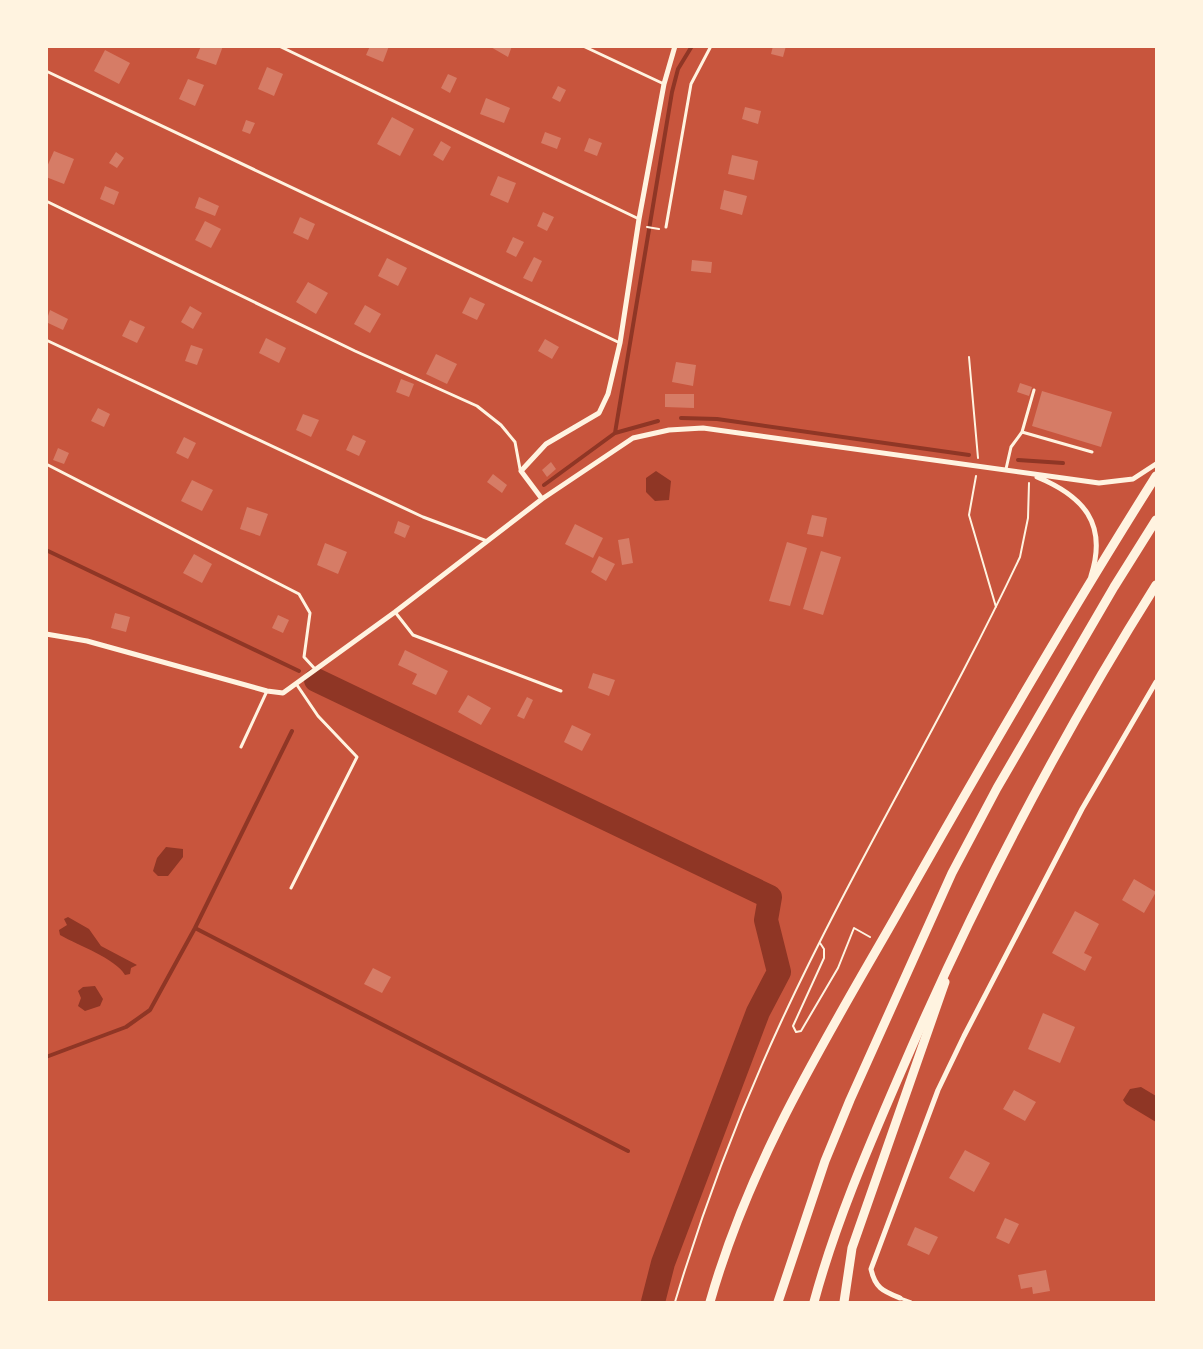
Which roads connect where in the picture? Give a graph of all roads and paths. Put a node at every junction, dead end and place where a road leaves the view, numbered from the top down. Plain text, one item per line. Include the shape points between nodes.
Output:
1 (279, 46) edge
2 (583, 46) edge
3 (675, 46) edge
4 (711, 46) edge
5 (46, 70) edge
6 (664, 84) junction
7 (46, 201) edge
8 (639, 219) junction
9 (646, 227) dead end
10 (666, 227) dead end
11 (656, 229) dead end
12 (46, 340) edge
13 (620, 343) junction
14 (969, 357) dead end
15 (1034, 390) dead end
16 (1022, 432) junction
17 (1092, 452) dead end
18 (46, 464) edge
19 (1156, 464) edge
20 (978, 467) junction
21 (521, 471) junction
22 (1006, 471) junction
23 (1030, 474) junction
24 (1156, 476) edge
25 (542, 499) junction
26 (1156, 520) edge
27 (488, 542) junction
28 (1156, 585) edge
29 (1085, 593) junction
30 (996, 607) junction
31 (395, 612) junction
32 (46, 634) edge
33 (316, 670) junction
34 (1156, 682) edge
35 (297, 685) junction
36 (267, 691) junction
37 (561, 691) dead end
38 (241, 747) dead end
39 (291, 888) dead end
40 (961, 936) junction
41 (820, 943) junction
42 (880, 943) junction
43 (900, 1298) joint
44 (675, 1302) edge
45 (710, 1302) edge
46 (778, 1302) edge
47 (814, 1302) edge
48 (844, 1302) edge
49 (911, 1302) edge

1 - 8 lane
2 - 6 lane
3 - 6 street
4 - 10 lane via 691,84
5 - 13 lane
6 - 8 street
7 - 21 lane via 477,406 515,442
8 - 13 street
9 - 11 path
12 - 27 lane via 412,512
13 - 21 street via 608,394 598,413 546,444
14 - 20 path
15 - 16 lane
16 - 17 lane
16 - 22 lane via 1011,447
18 - 33 lane via 298,594 310,613 304,657
19 - 23 street via 1124,482 1099,483
20 - 22 street
20 - 25 street via 703,428 669,430 633,438
20 - 30 path via 969,515
21 - 25 street
22 - 23 street
23 - 29 street via 1072,494 1091,520 1095,558
23 - 30 path via 1028,518 1020,557
24 - 29 main road
25 - 27 street
26 - 46 main road via 997,788 952,873 825,1161
27 - 31 street
28 - 40 main road via 1041,780
29 - 42 main road via 992,745
30 - 41 path
31 - 33 street
31 - 37 lane via 413,635
32 - 36 street via 87,641
33 - 35 street
34 - 43 street via 1076,819 938,1090 871,1269 881,1290
35 - 36 street via 283,693
35 - 39 lane via 318,717 357,757
36 - 38 lane
40 - 47 main road via 884,1107
40 - 48 main road via 861,1218
41 - 42 path via 824,958 793,1026 796,1032 801,1031 838,968 854,928
41 - 44 path via 736,1125 696,1231
42 - 45 main road via 760,1162
43 - 49 lane

